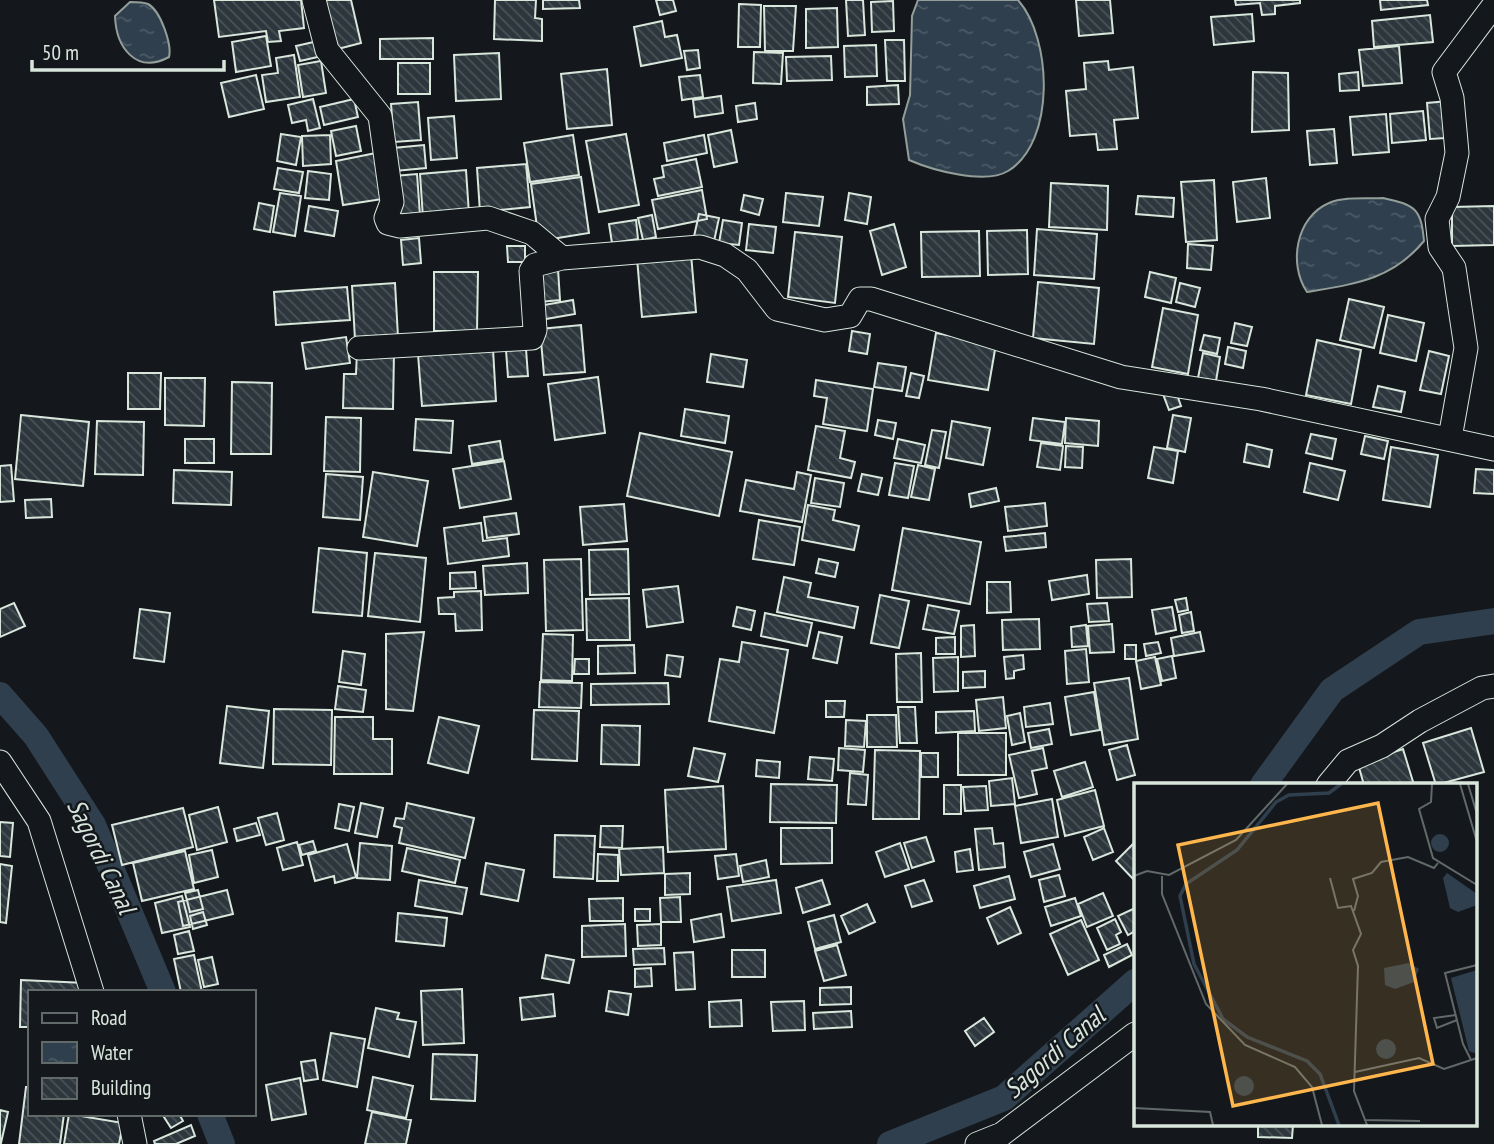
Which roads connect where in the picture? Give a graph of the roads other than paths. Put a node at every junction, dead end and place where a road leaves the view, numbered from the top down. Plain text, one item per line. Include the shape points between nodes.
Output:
1 (314, 0) edge
2 (1494, 5) edge
3 (562, 258) junction
4 (359, 348) dead end
5 (1450, 438) junction
6 (1494, 449) edge
7 (1494, 686) edge
8 (0, 762) edge
9 (1330, 783) edge
10 (91, 990) edge
11 (1134, 1035) edge
12 (129, 1116) edge
13 (135, 1144) edge
14 (977, 1144) edge

1 - 3 street via 327,50 380,116 392,202 388,223 413,226 488,218 532,233
2 - 5 street via 1444,72 1452,98 1457,153 1448,197 1437,219 1440,247 1454,268 1466,348
3 - 4 street via 532,267 532,338
3 - 5 street via 700,247 724,255 747,271 777,309 825,320 850,316 860,299 871,299 1121,377 1261,399
5 - 6 street
7 - 9 street via 1482,688 1348,761
8 - 10 street via 39,821
11 - 14 street via 1002,1134
12 - 13 street

